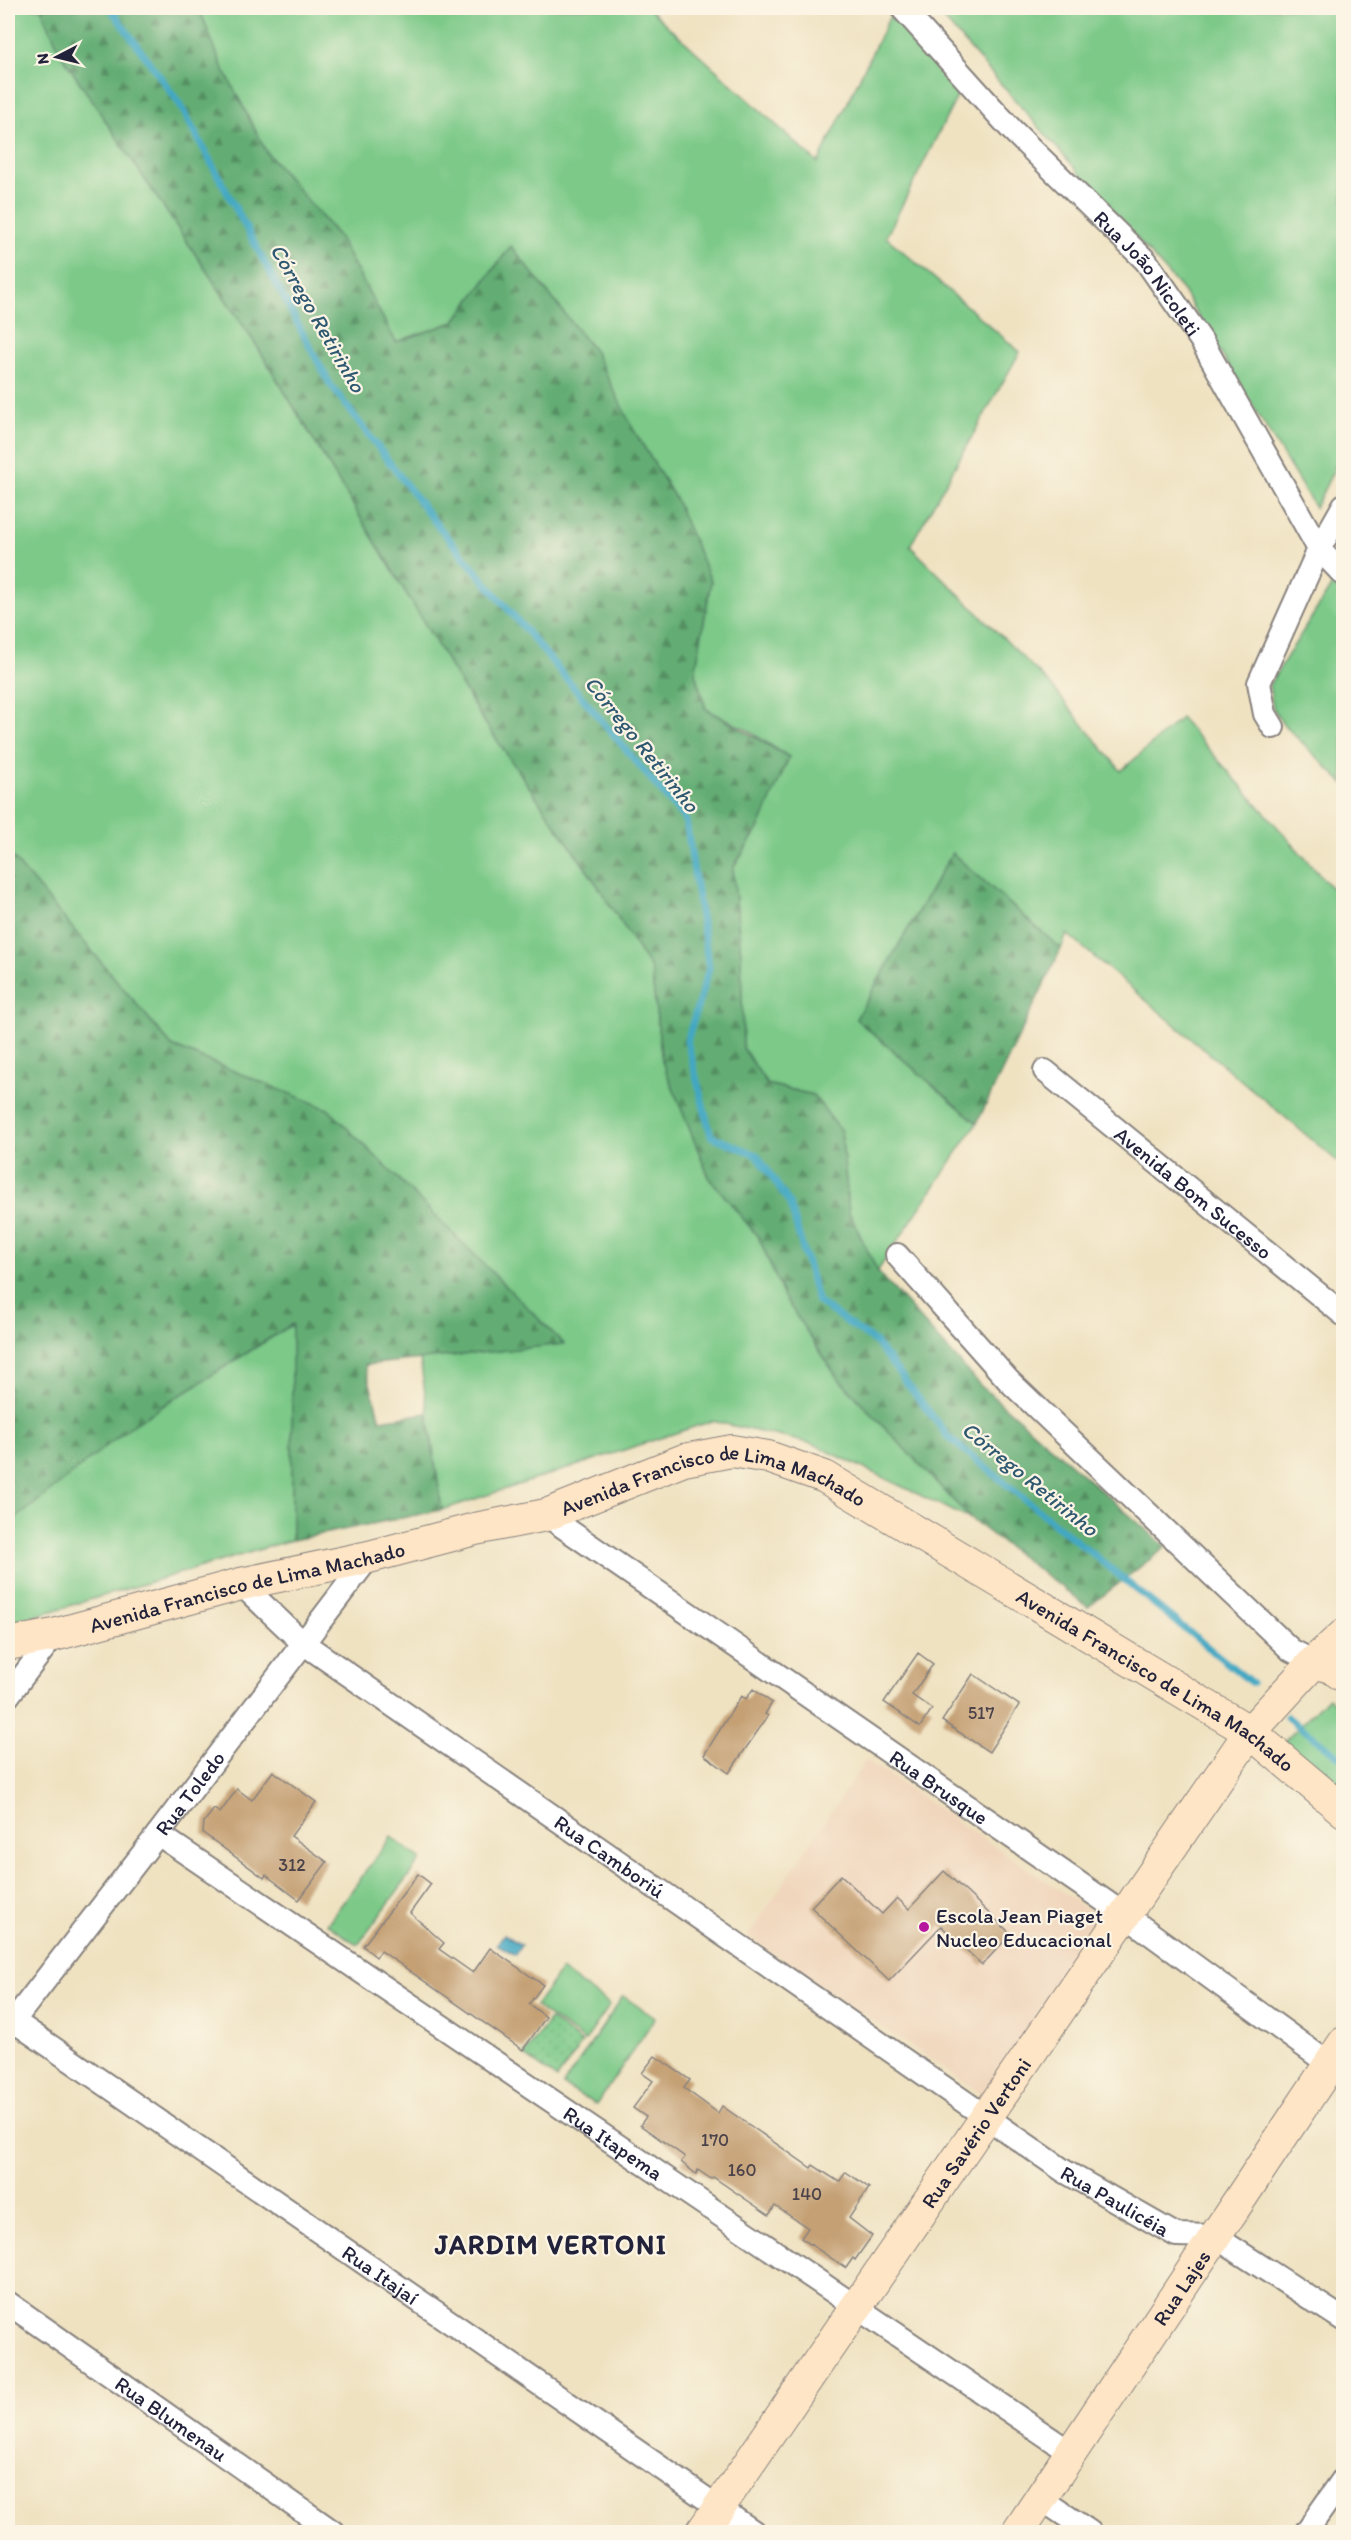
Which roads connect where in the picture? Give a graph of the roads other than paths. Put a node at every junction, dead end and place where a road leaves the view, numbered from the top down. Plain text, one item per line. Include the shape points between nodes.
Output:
1 (902, 8) edge
2 (1344, 505) edge
3 (1319, 549) junction
4 (1344, 575) edge
5 (1272, 727) dead end
6 (1045, 1071) dead end
7 (897, 1255) dead end
8 (1344, 1315) edge
9 (546, 1515) junction
10 (369, 1557) junction
11 (241, 1584) junction
12 (54, 1635) junction
13 (1344, 1635) edge
14 (303, 1643) junction
15 (8, 1644) edge
16 (1314, 1662) junction
17 (1344, 1676) edge
18 (8, 1696) edge
19 (1250, 1732) junction
20 (1344, 1811) edge
21 (158, 1834) junction
22 (1125, 1916) junction
23 (9, 2022) edge
24 (1336, 2054) edge
25 (986, 2118) junction
26 (1214, 2236) junction
27 (8, 2303) edge
28 (856, 2307) junction
29 (1344, 2320) edge
30 (1070, 2452) junction
31 (1344, 2478) edge
32 (1041, 2499) junction
33 (710, 2520) edge
34 (333, 2532) edge
35 (754, 2532) edge
36 (1018, 2532) edge
37 (1090, 2532) edge
38 (1306, 2532) edge

1 - 3 street, Rua João Nicoleti via 1012,130 1146,261 1201,340
2 - 3 street
3 - 4 street, Rua João Nicoleti
3 - 5 street via 1259,683 1265,714
6 - 8 street, Avenida Bom Sucesso
7 - 16 street via 1009,1381 1291,1650
9 - 10 street, Avenida Francisco de Lima Machado
9 - 19 street, Avenida Francisco de Lima Machado via 684,1460 732,1451 768,1457 825,1477
9 - 22 street, Rua Brusque
10 - 11 street, Avenida Francisco de Lima Machado
10 - 14 street, Rua Toledo
11 - 12 street, Avenida Francisco de Lima Machado
11 - 14 street, Rua Camboriú
12 - 15 street, Avenida Francisco de Lima Machado
12 - 18 street
13 - 16 street, Rua Savério Vertoni
14 - 21 street, Rua Toledo
14 - 25 street, Rua Camboriú
16 - 17 street
16 - 19 street, Rua Savério Vertoni
19 - 20 street, Avenida Francisco de Lima Machado
19 - 22 street, Rua Savério Vertoni
21 - 23 street, Rua Toledo
21 - 28 street, Rua Itapema
22 - 24 street, Rua Brusque
22 - 25 street, Rua Savério Vertoni
23 - 33 street, Rua Itajaí
24 - 26 street, Rua Lajes
25 - 26 street, Rua Paulicéia via 1064,2171 1176,2235
25 - 28 street, Rua Savério Vertoni
26 - 29 street
26 - 30 street, Rua Lajes
27 - 34 street, Rua Blumenau
28 - 30 street, Rua Itapema
28 - 33 street, Rua Savério Vertoni
30 - 32 street, Rua Lajes
31 - 38 street
32 - 36 street, Rua Lajes
32 - 37 street
33 - 35 street, Rua Itajaí

